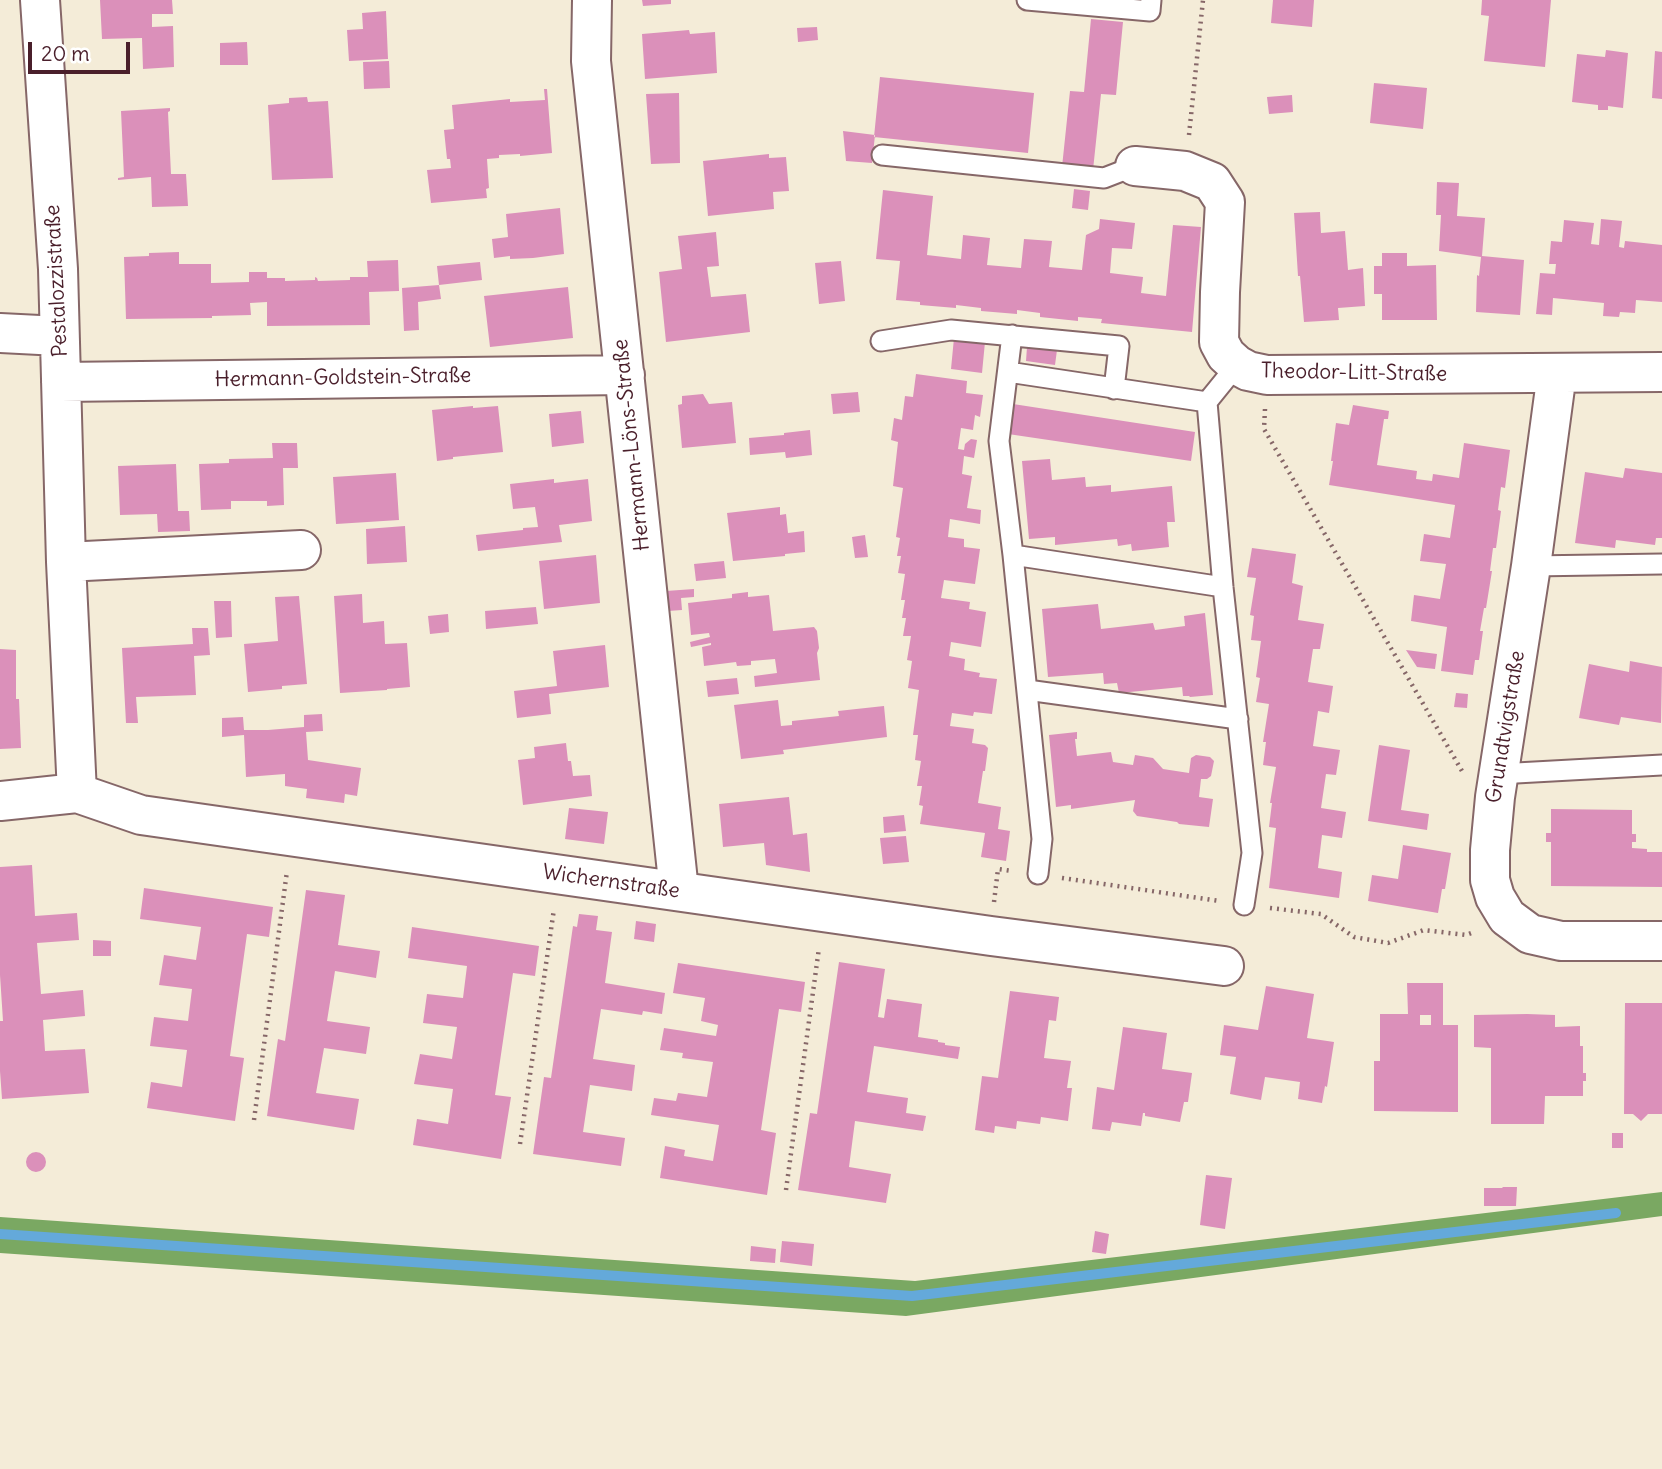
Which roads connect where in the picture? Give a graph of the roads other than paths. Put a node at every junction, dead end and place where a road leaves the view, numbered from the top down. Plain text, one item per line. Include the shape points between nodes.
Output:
1 (40, 0) edge
2 (592, 0) edge
3 (1027, 0) edge
4 (1151, 0) edge
5 (882, 155) dead end
6 (1135, 166) joint
7 (0, 333) edge
8 (1012, 335) junction
9 (60, 336) junction
10 (881, 341) dead end
11 (1252, 370) junction
12 (1008, 372) junction
13 (1662, 372) edge
14 (1557, 373) junction
15 (625, 375) junction
16 (61, 382) junction
17 (1114, 389) junction
18 (1207, 402) junction
19 (301, 550) dead end
20 (1013, 555) junction
21 (65, 562) junction
22 (1662, 564) edge
23 (1531, 566) junction
24 (1223, 587) junction
25 (1027, 690) junction
26 (1238, 719) junction
27 (1662, 765) edge
28 (1497, 786) junction
29 (77, 793) junction
30 (0, 802) edge
31 (1038, 874) dead end
32 (679, 891) junction
33 (1244, 905) dead end
34 (1662, 941) edge
35 (1224, 966) dead end

1 - 9 street, Pestalozzistraße
2 - 15 street, Hermann-Löns-Straße via 591,61
3 - 4 lane via 1150,11
5 - 6 lane via 1104,178
6 - 11 street, Theodor-Litt-Straße via 1185,171 1212,182 1226,202 1220,342 1226,355
7 - 9 street
8 - 10 lane via 951,330
8 - 12 lane
8 - 17 lane via 1119,346
9 - 16 street, Pestalozzistraße
11 - 14 street, Theodor-Litt-Straße
11 - 18 lane
12 - 17 lane
12 - 20 lane via 999,441
13 - 14 street, Theodor-Litt-Straße
14 - 23 street, Grundtvigstraße
15 - 16 street, Hermann-Goldstein-Straße
15 - 32 street, Hermann-Löns-Straße
16 - 21 street, Pestalozzistraße
17 - 18 lane
18 - 24 lane
19 - 21 street
20 - 24 lane
20 - 25 lane
21 - 29 street, Pestalozzistraße
22 - 23 lane
23 - 28 street, Grundtvigstraße
24 - 26 lane
25 - 26 lane
25 - 31 lane via 1042,839
26 - 33 lane via 1252,853
27 - 28 lane
28 - 34 street, Grundtvigstraße via 1490,880 1507,917 1530,934 1561,941
29 - 30 street, Wichernstraße
29 - 32 street, Wichernstraße via 141,815
32 - 35 street, Wichernstraße

